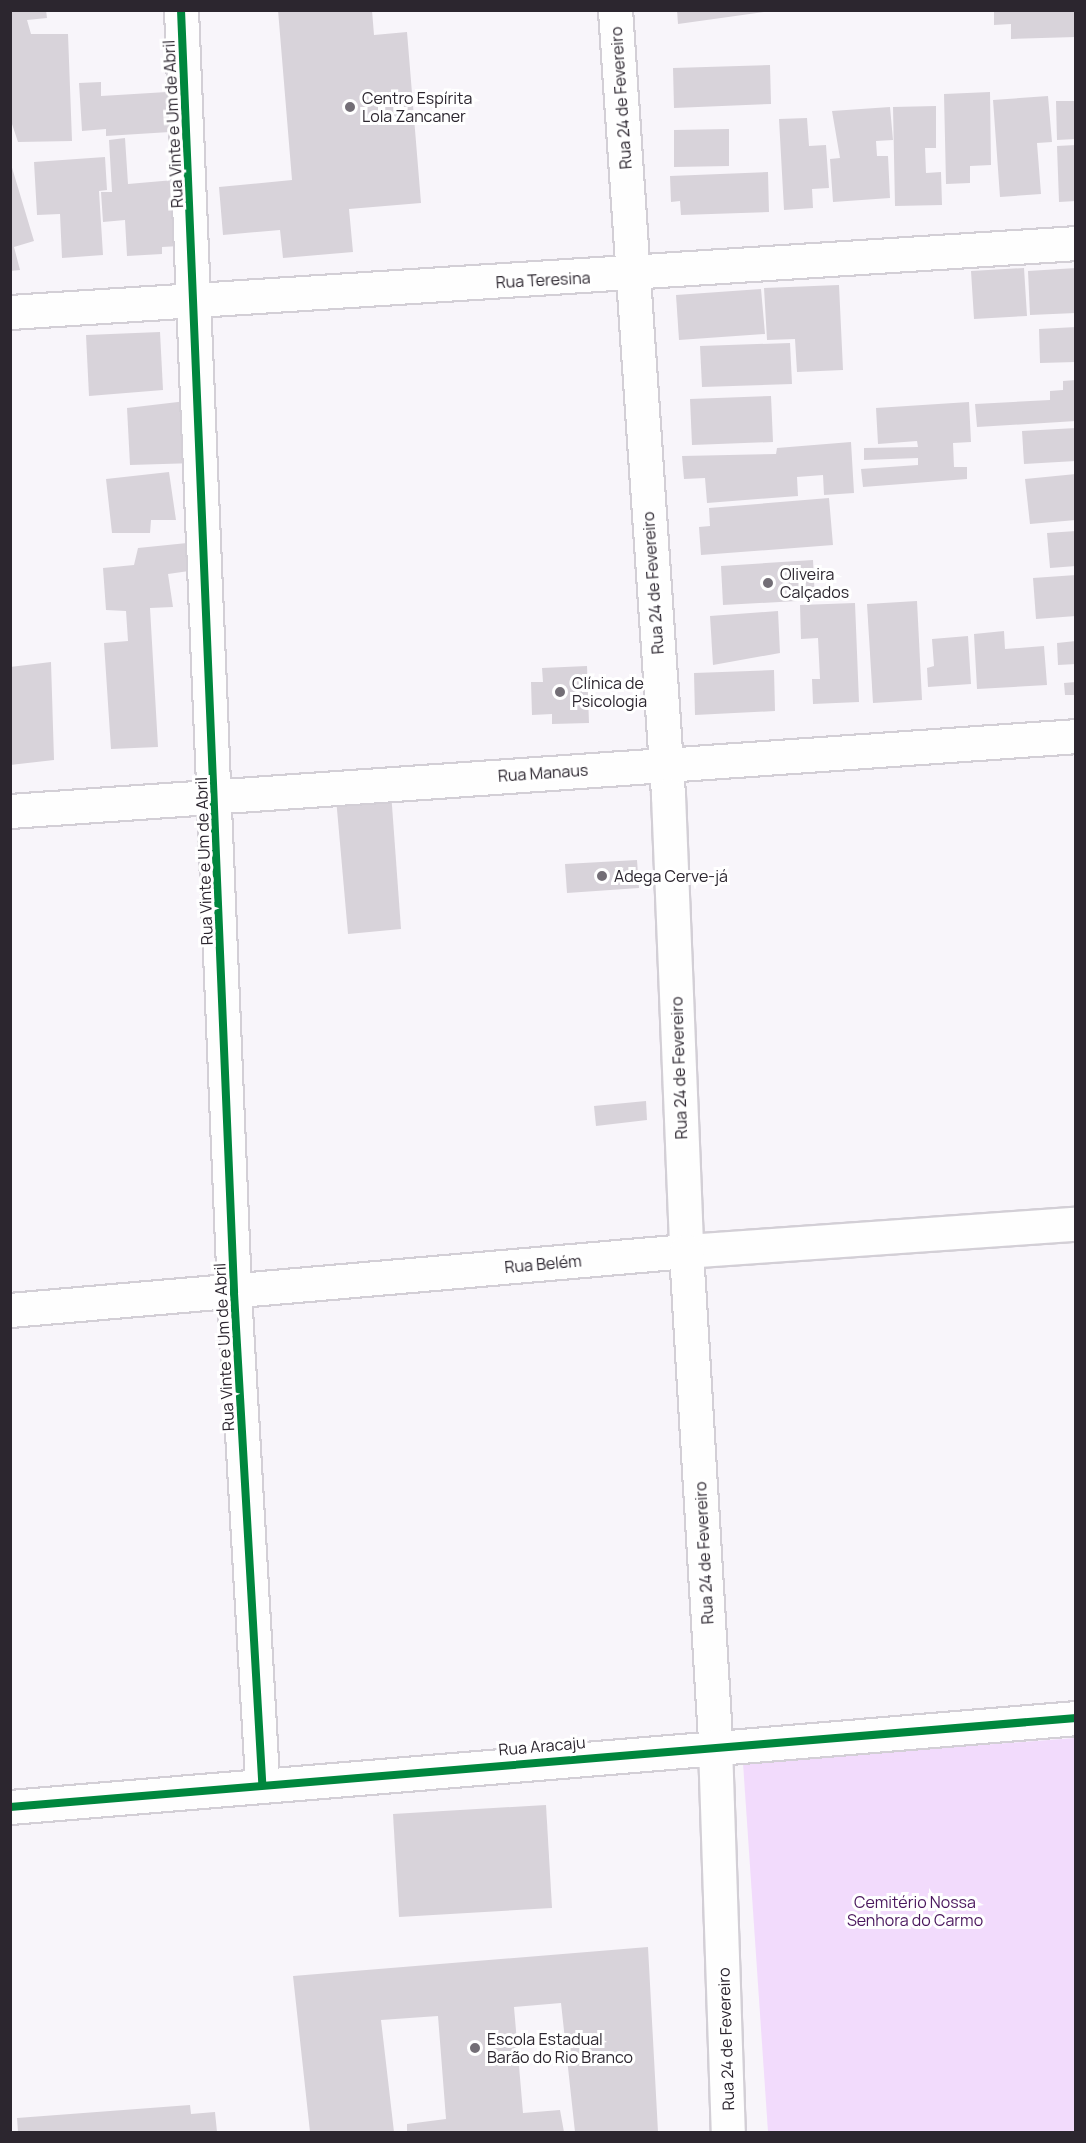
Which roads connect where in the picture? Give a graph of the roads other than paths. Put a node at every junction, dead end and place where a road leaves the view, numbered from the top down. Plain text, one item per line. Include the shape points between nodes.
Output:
1 (181, 10) edge
2 (615, 10) edge
3 (1076, 243) edge
4 (633, 274) junction
5 (196, 300) junction
6 (10, 312) edge
7 (1076, 736) edge
8 (666, 765) junction
9 (216, 795) junction
10 (10, 811) edge
11 (1076, 1224) edge
12 (686, 1251) junction
13 (234, 1293) junction
14 (10, 1310) edge
15 (1076, 1718) edge
16 (715, 1746) junction
17 (262, 1783) junction
18 (10, 1807) edge
19 (729, 2130) edge

1 - 5 street, Rua Vinte e Um de Abril
2 - 4 street, Rua 24 de Fevereiro
3 - 4 street, Rua Teresina
4 - 5 street, Rua Teresina
4 - 8 street, Rua 24 de Fevereiro
5 - 6 street, Rua Teresina
5 - 9 street, Rua Vinte e Um de Abril
7 - 8 street, Rua Manaus
8 - 9 street, Rua Manaus
8 - 12 street, Rua 24 de Fevereiro
9 - 10 street, Rua Manaus
9 - 13 street, Rua Vinte e Um de Abril
11 - 12 street, Rua Belém
12 - 13 street, Rua Belém
12 - 16 street, Rua 24 de Fevereiro
13 - 14 street, Rua Belém
13 - 17 street, Rua Vinte e Um de Abril
15 - 16 street, Rua Aracaju
16 - 17 street, Rua Aracaju
16 - 19 street, Rua 24 de Fevereiro
17 - 18 street, Rua Aracaju

